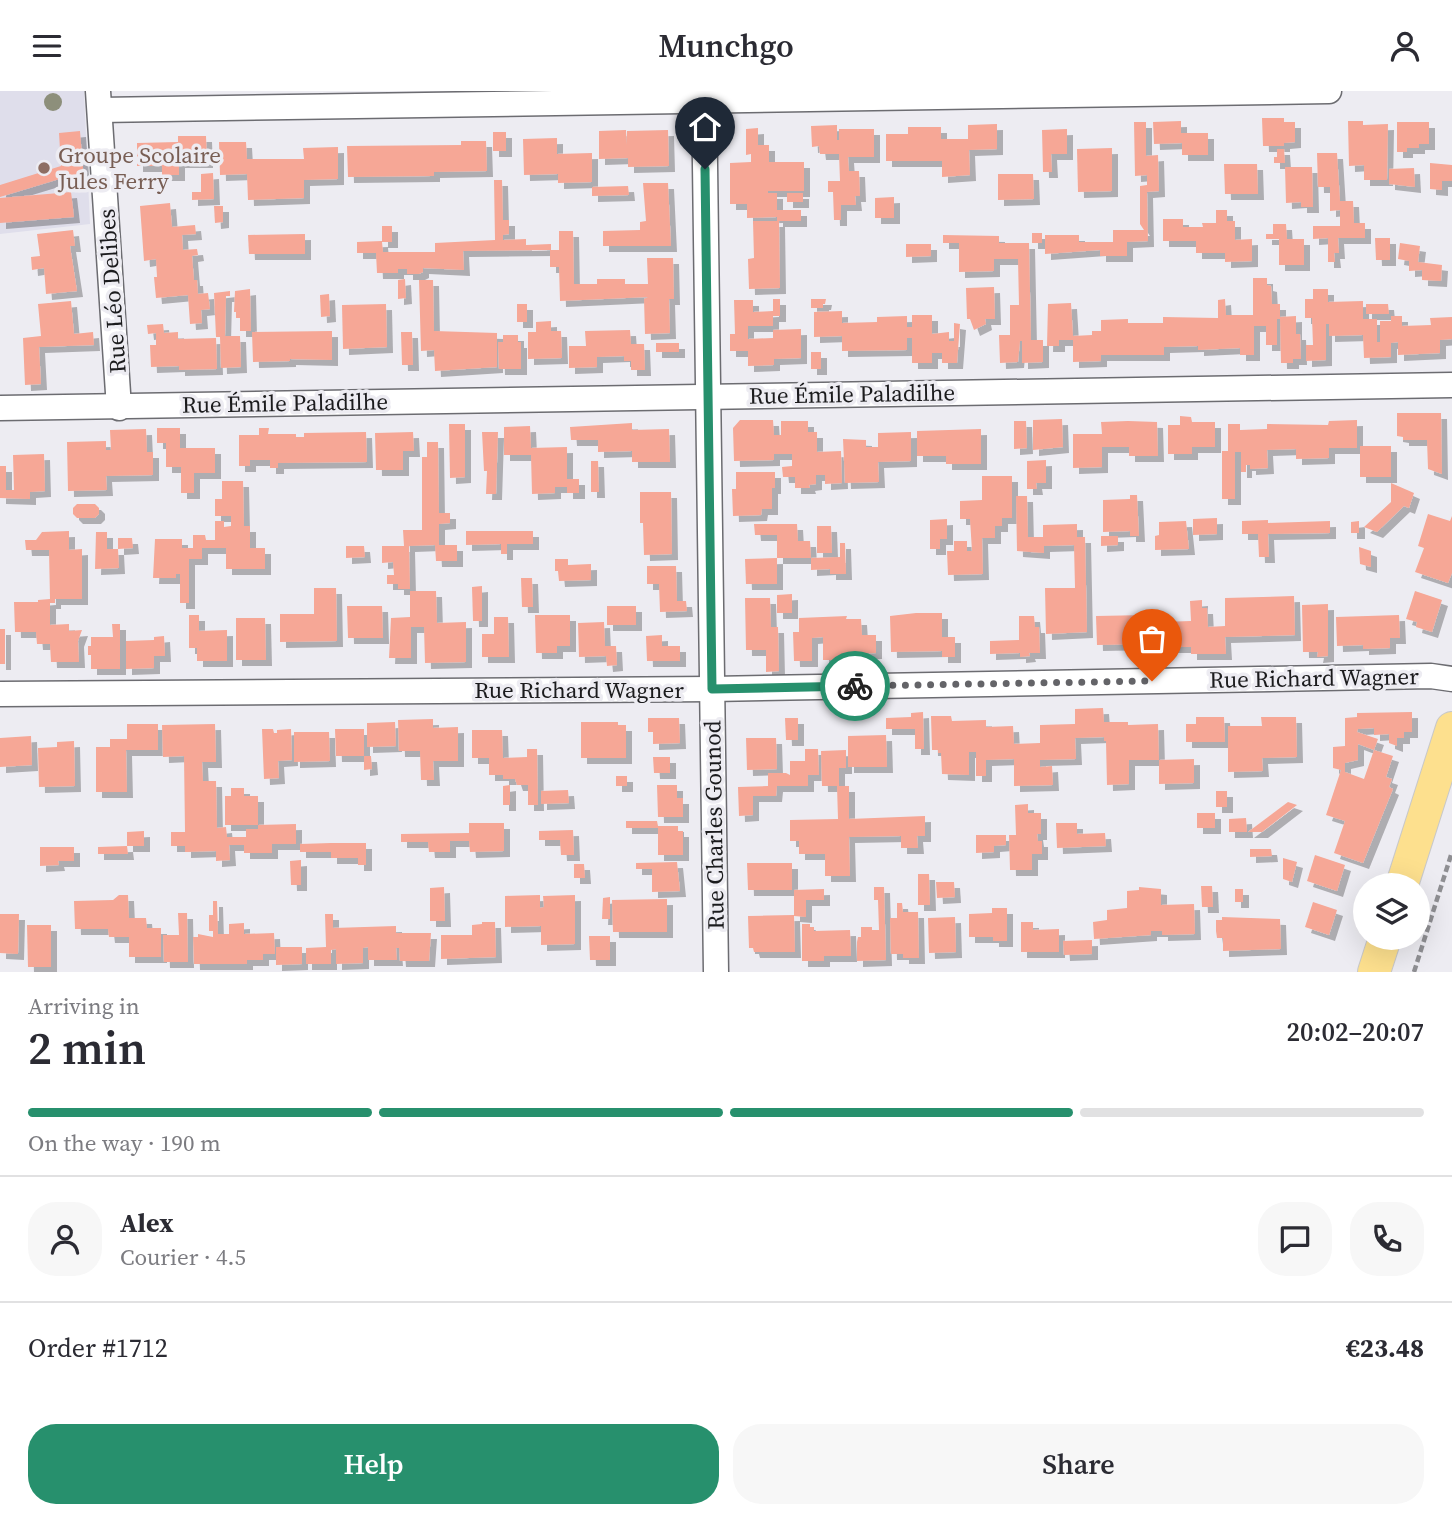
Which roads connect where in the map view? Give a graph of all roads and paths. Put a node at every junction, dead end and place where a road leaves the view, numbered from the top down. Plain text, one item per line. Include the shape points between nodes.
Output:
1 (1329, 91) edge
2 (704, 95) edge
3 (99, 101) edge
4 (1452, 385) edge
5 (710, 396) junction
6 (0, 408) edge
7 (119, 408) junction
8 (1452, 679) edge
9 (712, 689) junction
10 (0, 694) edge
11 (1452, 728) edge
12 (1452, 852) edge
13 (1406, 873) edge
14 (1381, 950) edge
15 (716, 972) edge
16 (1374, 972) edge
17 (1414, 972) edge

1 - 2 street
2 - 3 street
2 - 5 street, Rue Charles Gounod
3 - 7 street, Rue Léo Delibes
4 - 5 street, Rue Émile Paladilhe
5 - 7 street, Rue Émile Paladilhe
5 - 9 street, Rue Charles Gounod
6 - 7 street, Rue Émile Paladilhe
8 - 9 street, Rue Richard Wagner via 1431,675
9 - 10 street, Rue Richard Wagner
9 - 15 street, Rue Charles Gounod
11 - 13 main road
12 - 17 path
14 - 16 main road

